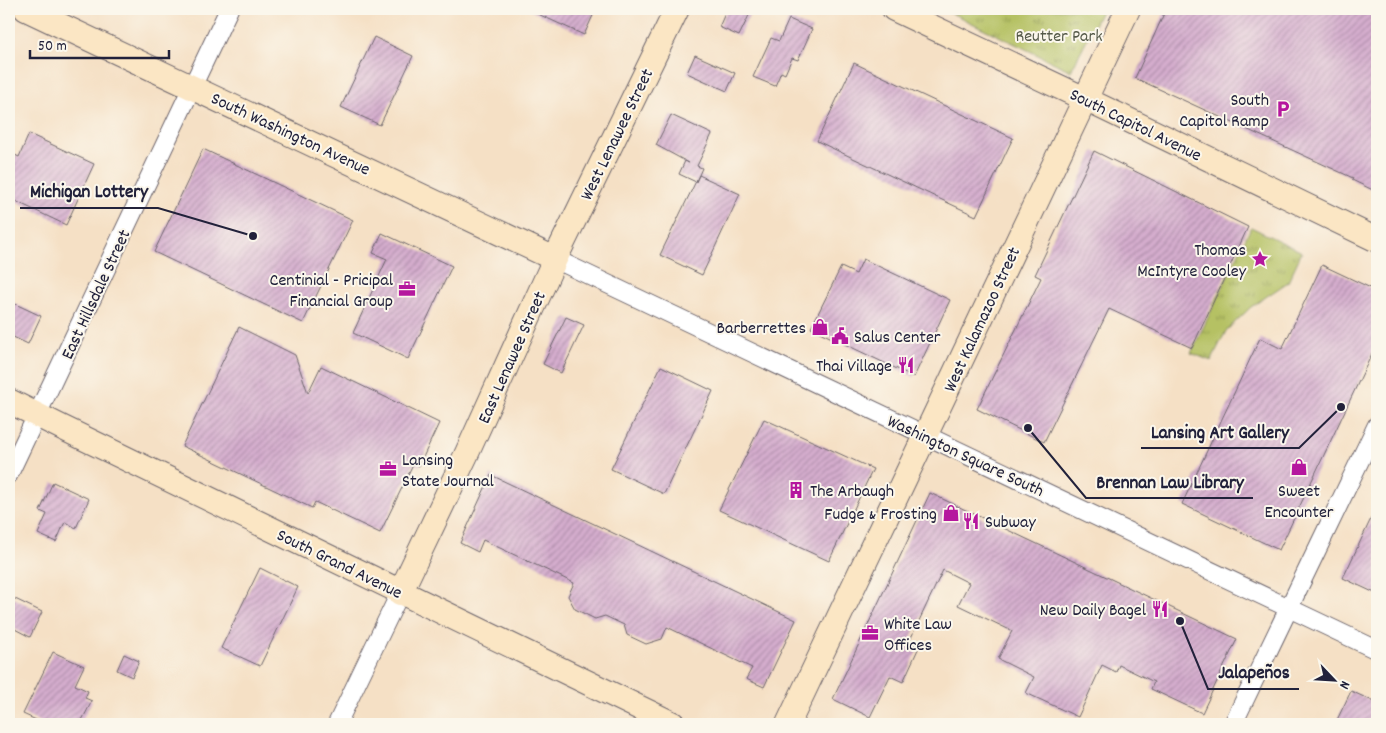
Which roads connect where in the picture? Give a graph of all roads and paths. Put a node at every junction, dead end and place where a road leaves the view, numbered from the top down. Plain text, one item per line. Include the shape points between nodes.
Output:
1 (26, 9) edge
2 (229, 9) edge
3 (677, 9) edge
4 (894, 9) edge
5 (1128, 9) edge
6 (192, 87) junction
7 (1085, 99) junction
8 (1377, 240) edge
9 (555, 259) junction
10 (9, 401) edge
11 (37, 415) junction
12 (1377, 425) edge
13 (926, 436) junction
14 (9, 474) edge
15 (400, 593) junction
16 (1289, 607) junction
17 (1377, 650) edge
18 (337, 724) edge
19 (673, 724) edge
20 (788, 724) edge
21 (1233, 724) edge

1 - 6 street, South Washington Avenue
2 - 6 street, East Hillsdale Street
3 - 9 street, West Lenawee Street
4 - 7 street, South Capitol Avenue
5 - 7 street, West Kalamazoo Street
6 - 9 street, South Washington Avenue
6 - 11 street, East Hillsdale Street
7 - 8 street, South Capitol Avenue
7 - 13 street, West Kalamazoo Street
9 - 13 street, Washington Square South
9 - 15 street, East Lenawee Street
10 - 11 street, South Grand Avenue
11 - 14 street, East Hillsdale Street
11 - 15 street, South Grand Avenue
12 - 16 street
13 - 16 street, Washington Square South
13 - 20 street, West Kalamazoo Street
15 - 18 street, East Lenawee Street
15 - 19 street, South Grand Avenue
16 - 17 street, Washington Square South
16 - 21 street

